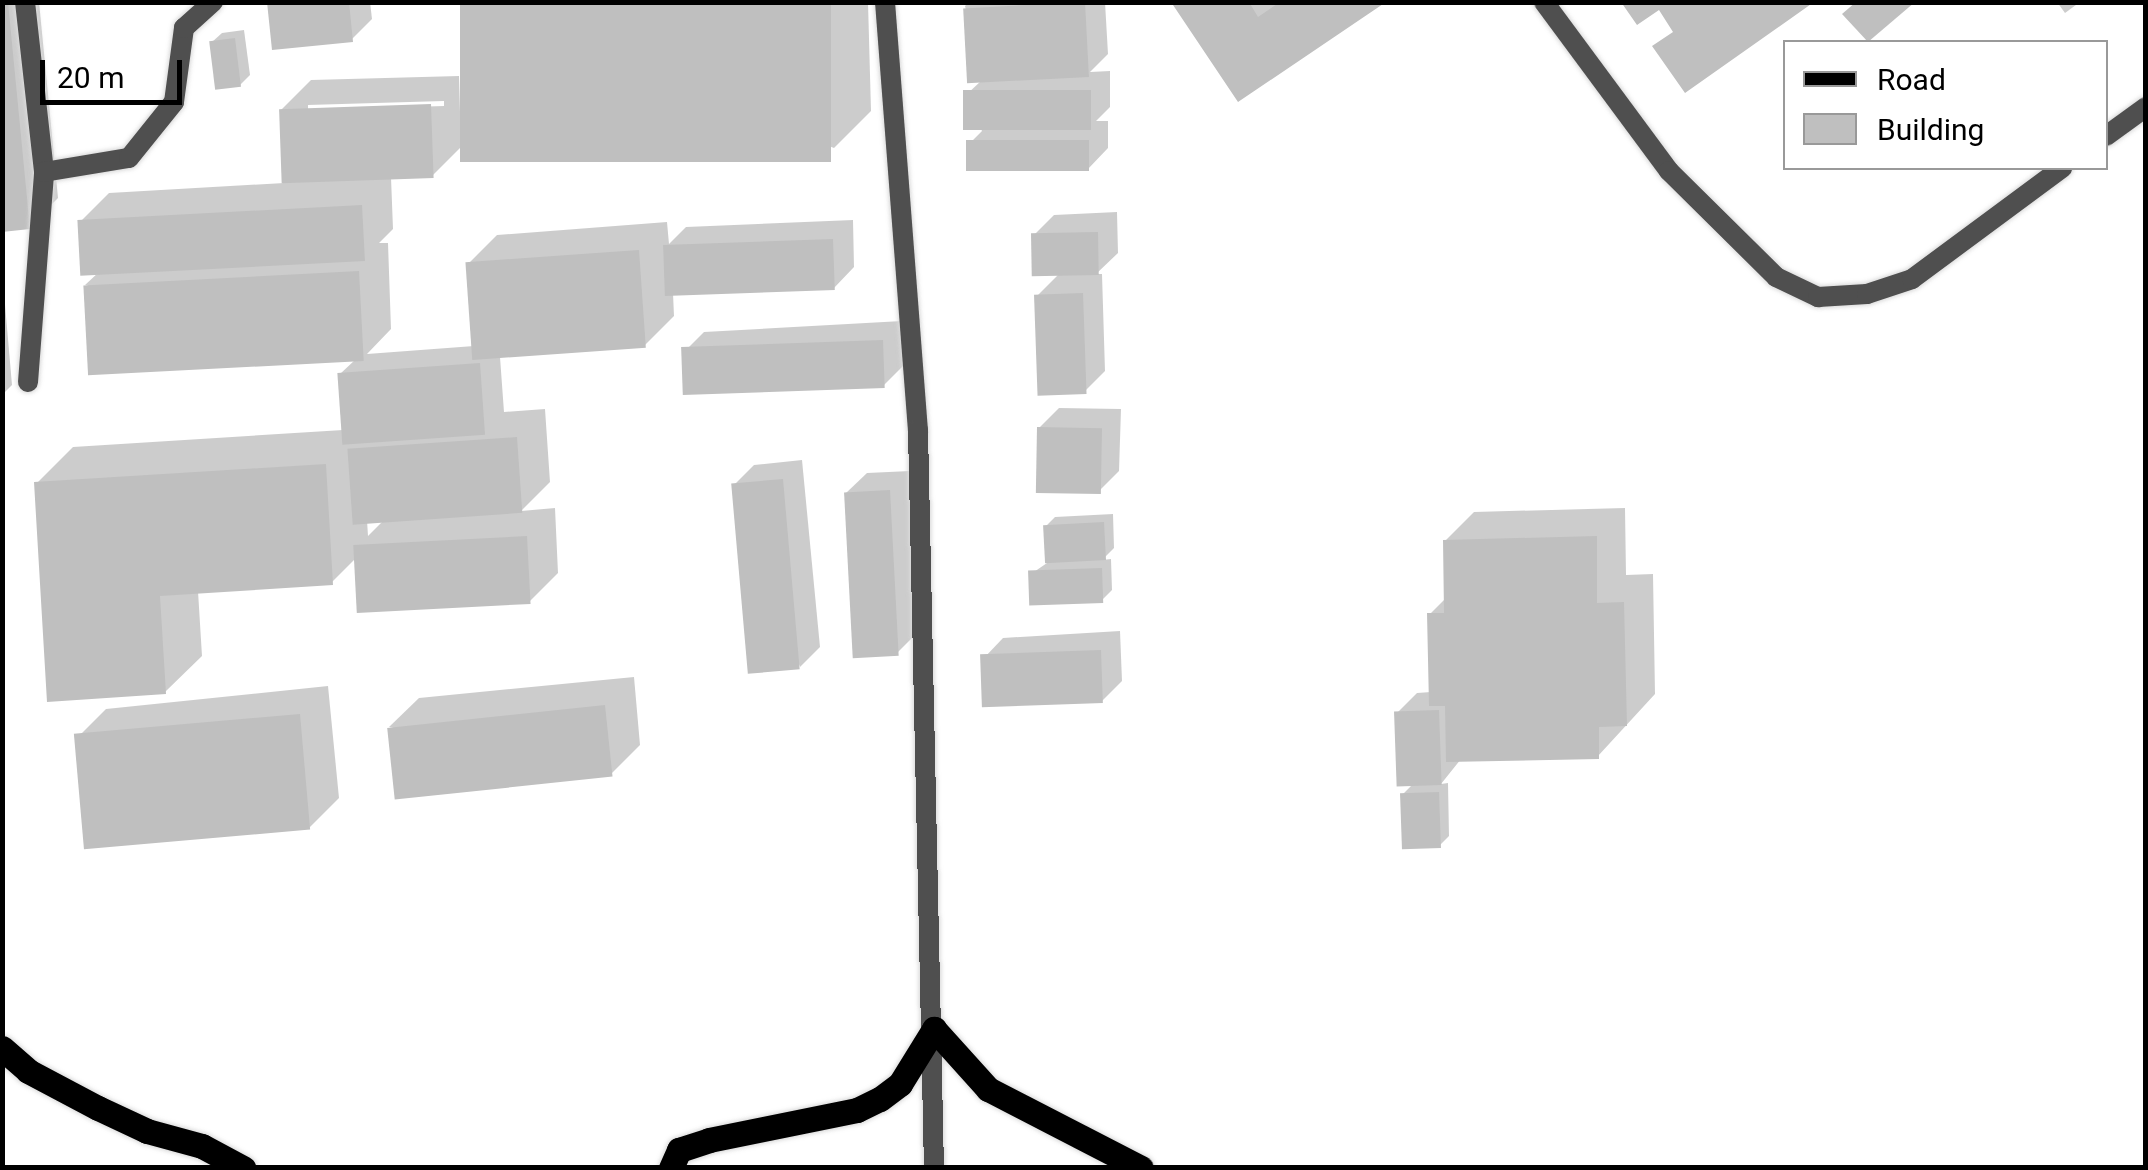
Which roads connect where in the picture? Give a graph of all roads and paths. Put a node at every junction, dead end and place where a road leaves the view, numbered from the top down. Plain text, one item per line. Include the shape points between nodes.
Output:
1 (25, 2) edge
2 (213, 2) edge
3 (885, 2) edge
4 (1544, 2) edge
5 (2146, 107) edge
6 (2108, 135) edge
7 (2059, 170) edge
8 (44, 172) junction
9 (28, 382) dead end
10 (934, 1029) junction
11 (2, 1048) edge
12 (243, 1168) edge
13 (671, 1168) edge
14 (934, 1168) edge
15 (1140, 1168) edge

1 - 8 street
2 - 8 street via 184,28 174,102 129,158
3 - 10 street via 918,430
4 - 7 street via 1669,171 1776,277 1818,297 1866,294 1912,279
5 - 6 street
8 - 9 street
10 - 13 main road via 900,1084 880,1100 709,1140 679,1150
10 - 14 street
10 - 15 main road via 988,1089
11 - 12 main road via 28,1071 98,1108

